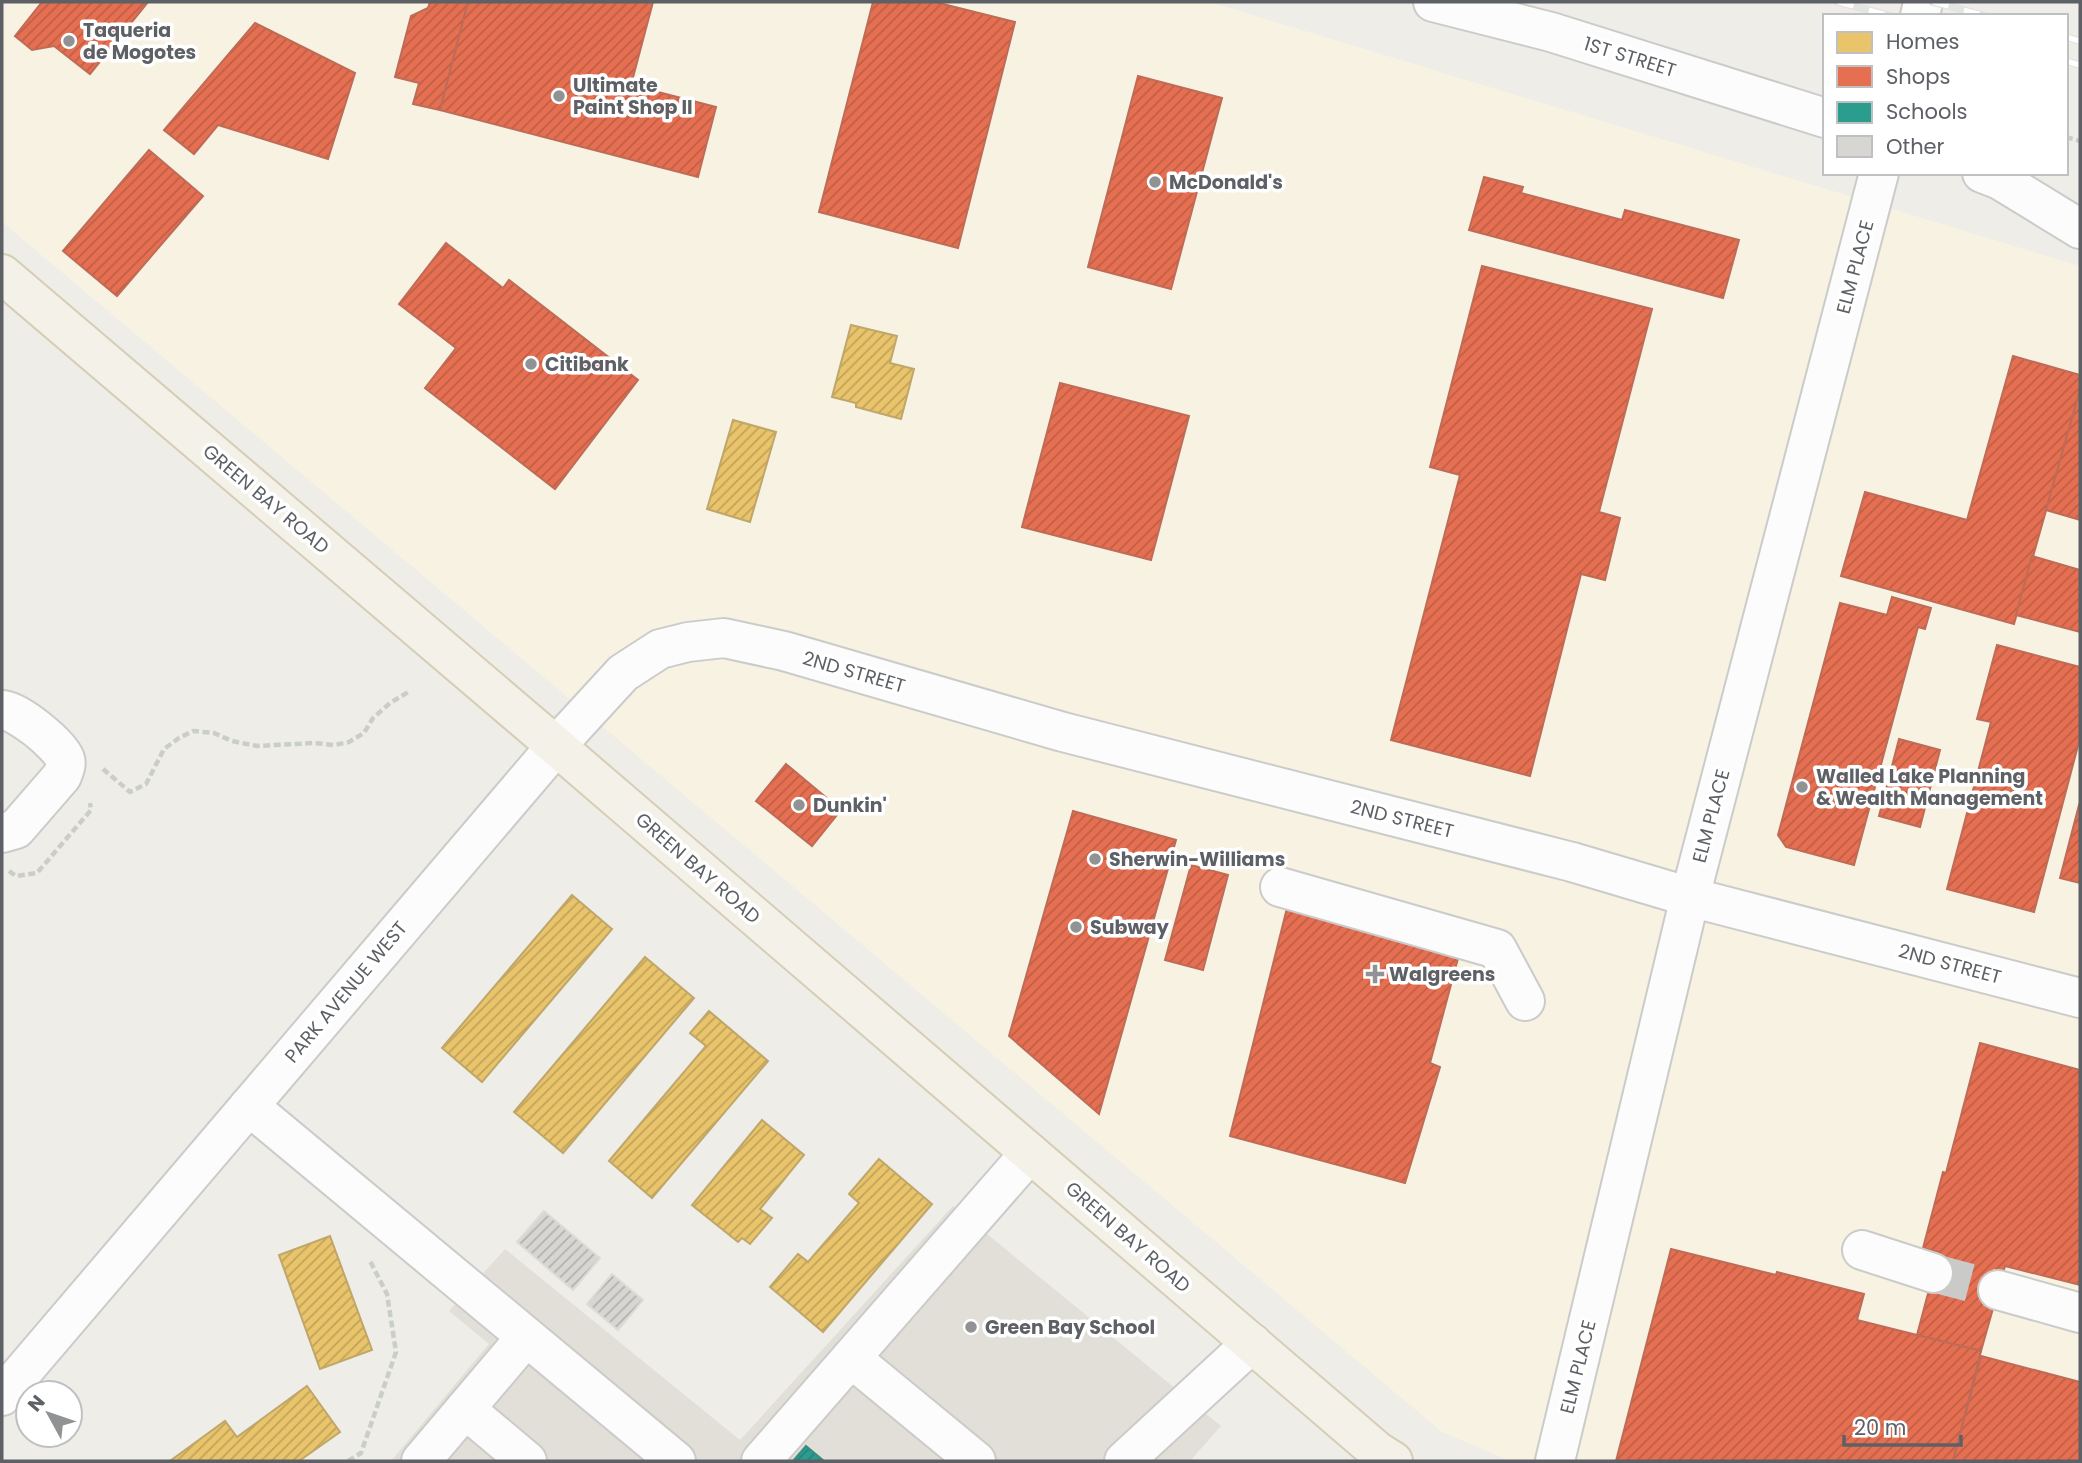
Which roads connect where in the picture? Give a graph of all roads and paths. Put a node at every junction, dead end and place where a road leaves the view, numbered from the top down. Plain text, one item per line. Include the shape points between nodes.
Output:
1 (1433, 2) edge
2 (1823, 117) edge
3 (1878, 175) edge
4 (1987, 175) edge
5 (2080, 229) edge
6 (7, 289) edge
7 (724, 638) joint
8 (410, 691) dead end
9 (2, 710) edge
10 (556, 746) junction
11 (98, 764) dead end
12 (90, 797) dead end
13 (7, 848) edge
14 (1280, 887) dead end
15 (1690, 897) junction
16 (2080, 998) edge
17 (1525, 1001) dead end
18 (249, 1106) junction
19 (1030, 1153) junction
20 (1862, 1250) dead end
21 (363, 1251) dead end
22 (1933, 1273) tunnel mouth
23 (1998, 1290) tunnel mouth
24 (2080, 1313) edge
25 (526, 1337) junction
26 (1252, 1343) junction
27 (851, 1358) junction
28 (2, 1396) edge
29 (465, 1409) junction
30 (348, 1461) edge
31 (421, 1461) edge
32 (527, 1461) edge
33 (676, 1461) edge
34 (761, 1461) edge
35 (976, 1461) edge
36 (1124, 1461) edge
37 (1393, 1461) edge
38 (1555, 1461) edge

1 - 2 street, 1ST STREET via 1551,32
3 - 15 street, ELM PLACE
4 - 5 street
6 - 10 main road, GREEN BAY ROAD
7 - 10 street, PARK AVENUE WEST via 660,649 623,673
7 - 15 street, 2ND STREET
8 - 11 path via 390,703 349,742 257,746 193,731 164,749 146,785 130,792
9 - 13 street via 18,714 44,736 62,754 65,766 62,776 16,829
10 - 18 street, PARK AVENUE WEST
10 - 19 main road, GREEN BAY ROAD
12 - 13 path via 91,810 37,873 16,876 6,869
14 - 17 street via 1497,949
15 - 16 street, 2ND STREET
15 - 38 street, ELM PLACE
18 - 25 street
18 - 28 street, PARK AVENUE WEST
19 - 26 main road, GREEN BAY ROAD
19 - 27 street
20 - 22 street
21 - 30 path via 387,1293 396,1352 361,1453
23 - 24 street
25 - 29 street
25 - 33 street
26 - 36 street
26 - 37 main road, GREEN BAY ROAD
27 - 34 street
27 - 35 street
29 - 31 street
29 - 32 street

